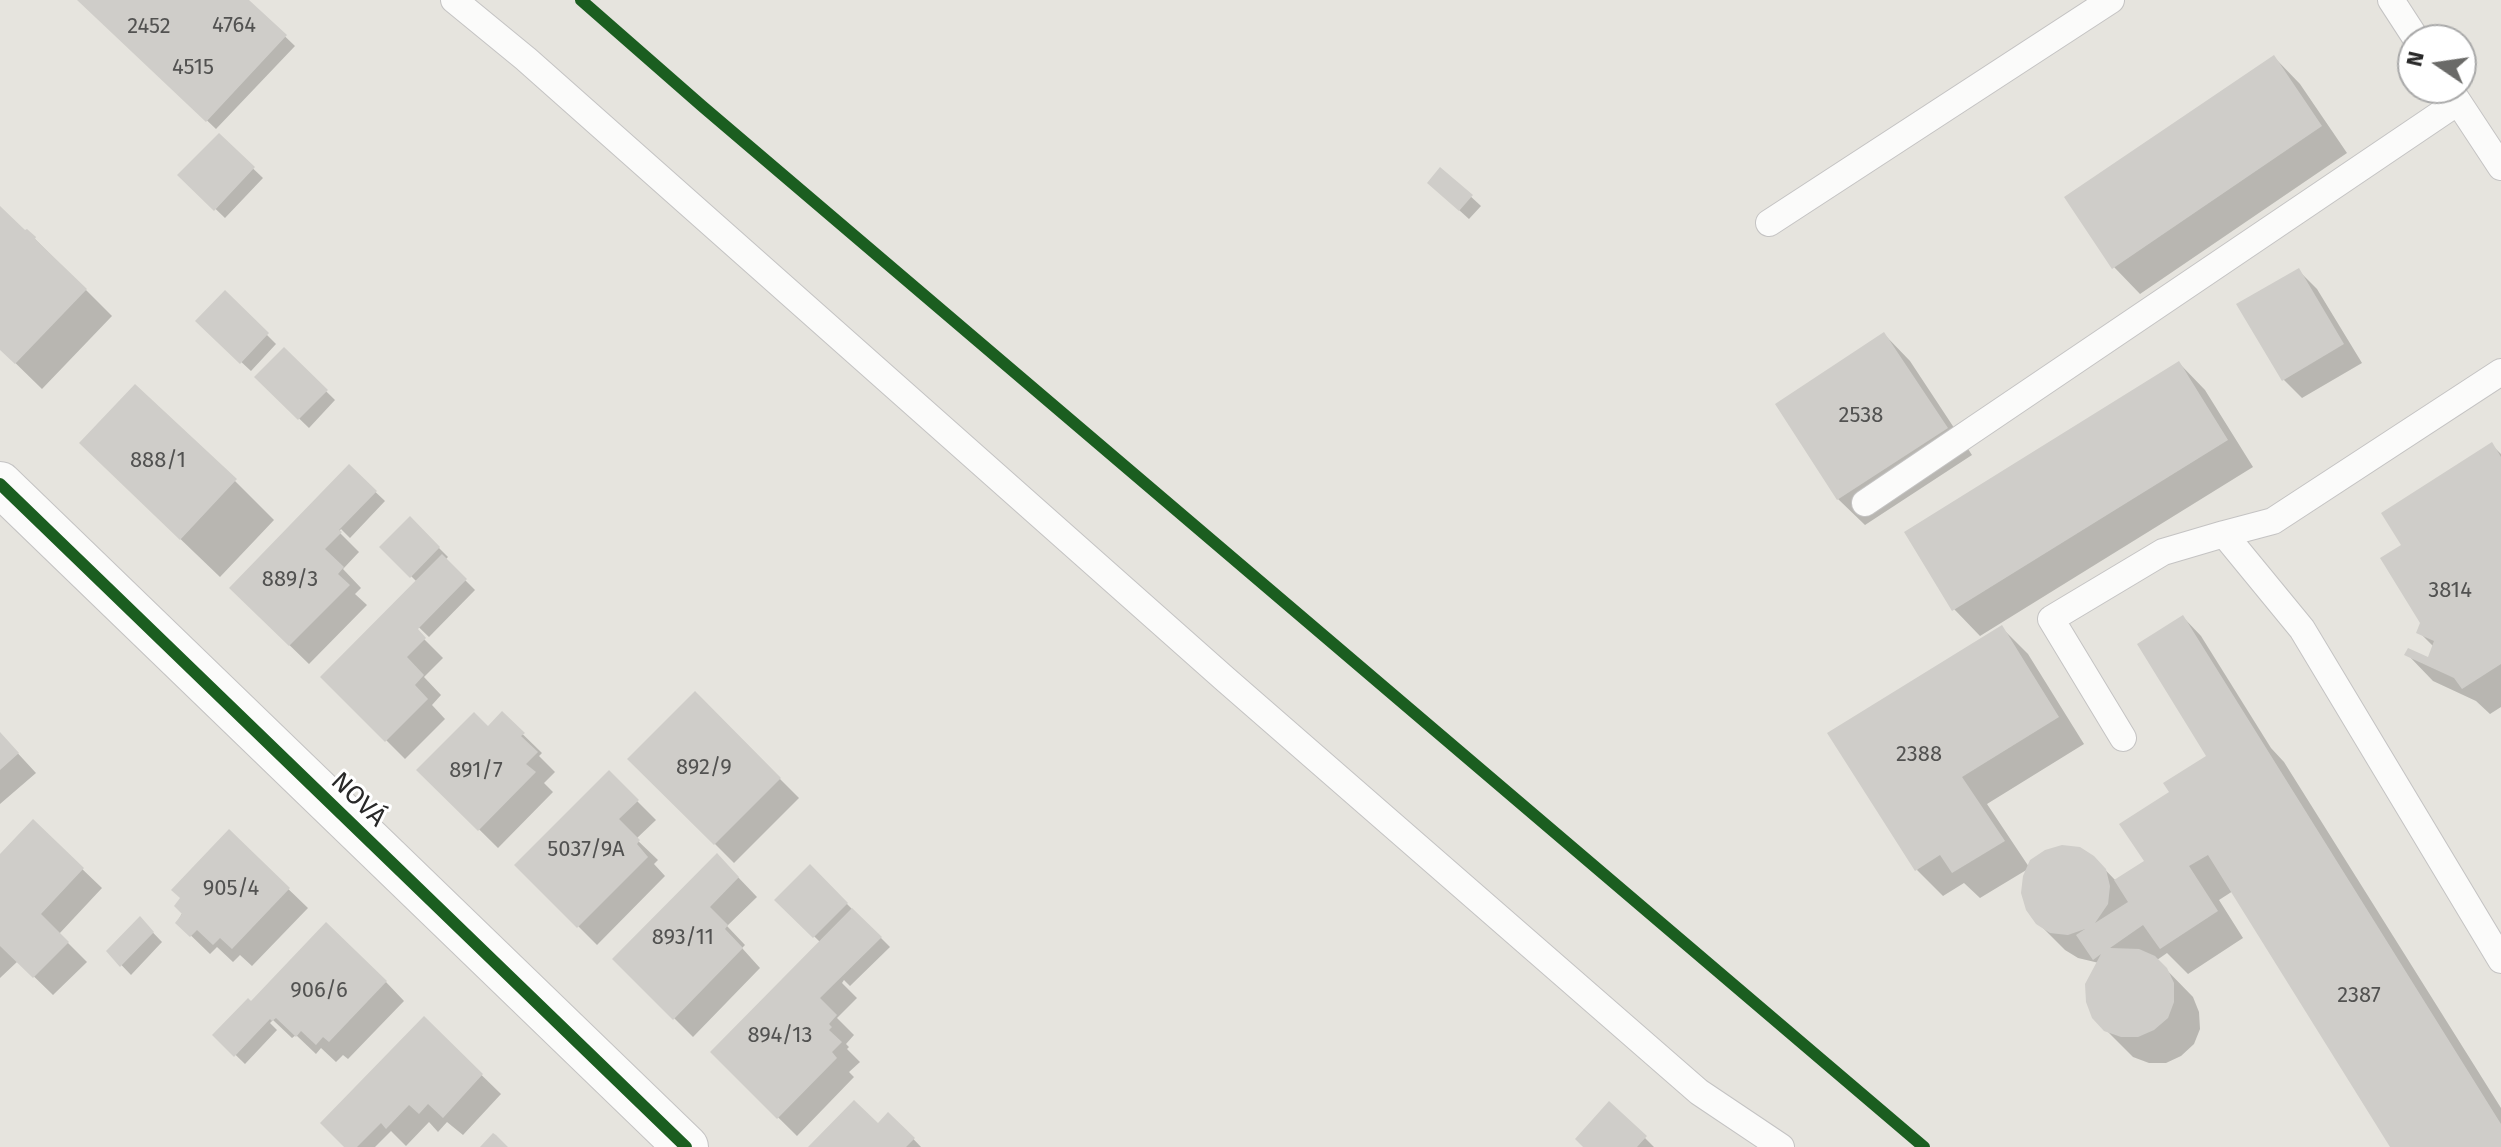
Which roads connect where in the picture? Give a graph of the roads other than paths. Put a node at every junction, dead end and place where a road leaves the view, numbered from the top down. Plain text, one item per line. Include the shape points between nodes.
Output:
1 (454, 0) edge
2 (2111, 0) edge
3 (2391, 0) edge
4 (2407, 24) edge
5 (2440, 104) edge
6 (2459, 104) edge
7 (2501, 167) edge
8 (1769, 223) dead end
9 (2501, 372) edge
10 (0, 484) edge
11 (1865, 503) dead end
12 (2224, 534) junction
13 (2123, 738) dead end
14 (2501, 960) edge
15 (686, 1147) edge
16 (1781, 1147) edge

1 - 16 lane via 1699,1092
2 - 8 lane
3 - 4 lane
5 - 11 lane
6 - 7 lane
9 - 12 lane via 2273,521
10 - 15 street, NOVÁ
12 - 13 lane via 2163,552 2051,619
12 - 14 lane via 2302,629

